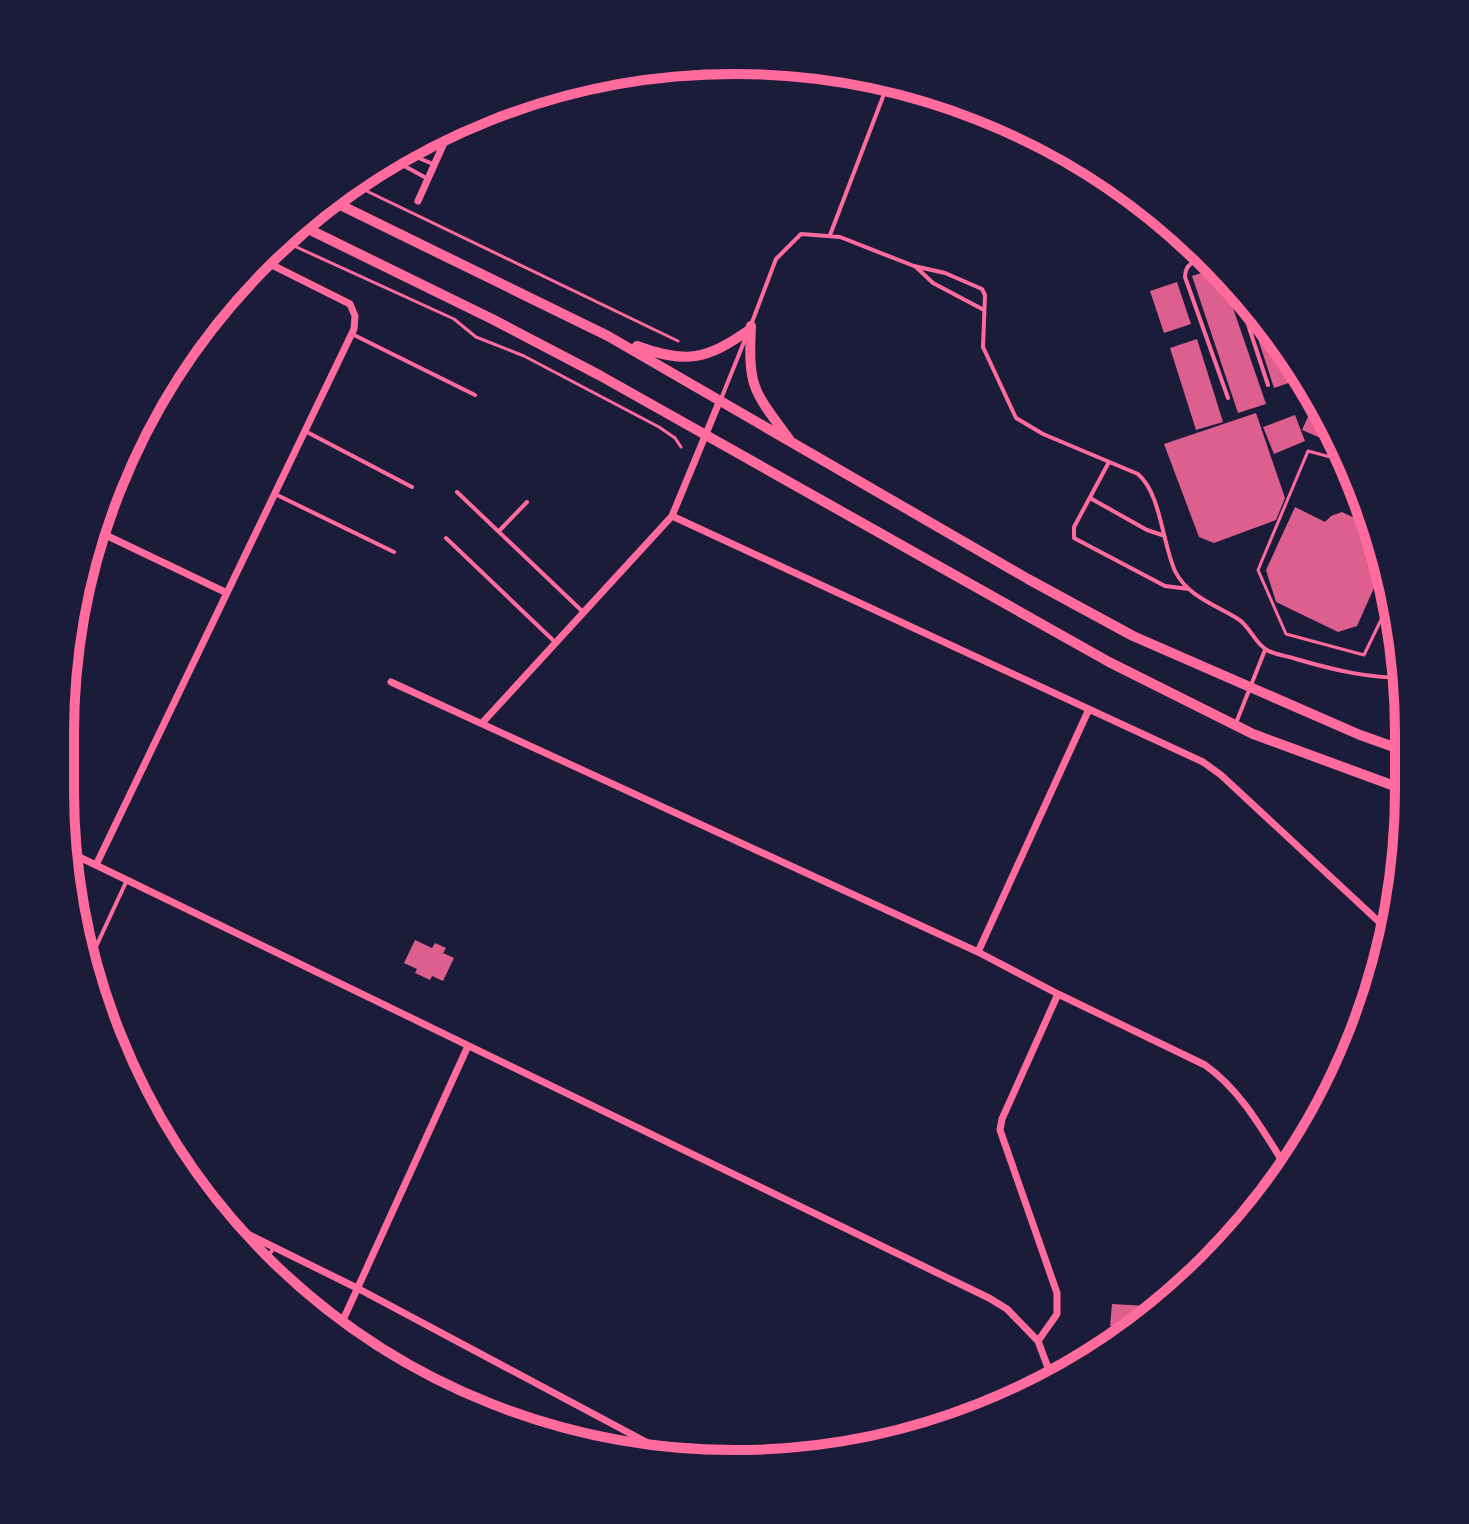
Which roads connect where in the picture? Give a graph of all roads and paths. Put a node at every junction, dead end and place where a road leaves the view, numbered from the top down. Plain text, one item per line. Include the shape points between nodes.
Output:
1 (885, 92) edge
2 (445, 141) edge
3 (415, 156) edge
4 (401, 164) edge
5 (435, 164) junction
6 (428, 179) junction
7 (362, 189) edge
8 (418, 201) dead end
9 (340, 205) edge
10 (309, 229) edge
11 (830, 235) junction
12 (292, 245) edge
13 (1195, 261) edge
14 (270, 264) edge
15 (914, 266) junction
16 (984, 310) junction
17 (1245, 316) edge
18 (750, 327) junction
19 (353, 332) junction
20 (608, 336) junction
21 (681, 343) dead end
22 (1268, 385) dead end
23 (475, 395) dead end
24 (1228, 398) dead end
25 (720, 400) junction
26 (305, 431) junction
27 (707, 437) junction
28 (791, 442) junction
29 (681, 447) dead end
30 (1334, 458) edge
31 (1109, 462) junction
32 (412, 487) dead end
33 (457, 492) dead end
34 (275, 494) junction
35 (1090, 498) junction
36 (527, 502) dead end
37 (672, 516) junction
38 (499, 531) junction
39 (105, 535) edge
40 (1162, 535) junction
41 (446, 538) dead end
42 (394, 552) dead end
43 (1189, 589) junction
44 (227, 593) junction
45 (584, 613) junction
46 (1383, 615) edge
47 (556, 643) junction
48 (1265, 650) junction
49 (1392, 678) edge
50 (391, 682) dead end
51 (1249, 687) junction
52 (1089, 709) junction
53 (483, 722) junction
54 (1235, 725) junction
55 (1395, 747) edge
56 (1395, 786) edge
57 (78, 856) edge
58 (96, 865) junction
59 (127, 880) junction
60 (1381, 923) edge
61 (95, 950) edge
62 (978, 952) junction
63 (1058, 994) junction
64 (468, 1046) junction
65 (1281, 1160) edge
66 (245, 1233) edge
67 (274, 1247) junction
68 (268, 1258) edge
69 (359, 1289) junction
70 (343, 1321) edge
71 (1038, 1341) junction
72 (1049, 1370) edge
73 (650, 1444) edge

1 - 11 lane
2 - 5 street
3 - 5 lane
4 - 6 lane
5 - 6 street
6 - 8 street
7 - 21 path
9 - 20 main road
10 - 27 main road via 492,319
11 - 15 lane
11 - 18 lane via 801,234 776,259
12 - 29 path via 454,319 476,337 524,356 659,427
13 - 24 lane via 1185,277
14 - 19 street via 350,304
15 - 16 lane via 933,283
15 - 16 lane via 982,289
16 - 31 lane via 983,347 1016,418
17 - 22 lane
18 - 20 main road via 720,351 683,358
18 - 25 lane
18 - 28 main road via 754,389
19 - 23 lane
19 - 26 street
20 - 25 main road
25 - 27 street
25 - 28 main road
26 - 32 lane
26 - 34 street
27 - 37 street
27 - 54 main road via 1109,662
28 - 51 main road via 1120,629
30 - 46 path via 1308,451 1258,570 1286,634 1364,655
31 - 35 lane
31 - 40 lane via 1147,482
33 - 38 lane
34 - 42 lane
34 - 44 street
35 - 40 lane
35 - 43 lane via 1074,527 1074,538 1165,586
36 - 38 lane
37 - 45 street
37 - 52 street
38 - 45 lane
39 - 44 street
40 - 43 lane via 1175,570
41 - 47 lane
43 - 48 lane via 1248,626
44 - 58 street
45 - 47 street
47 - 53 street
48 - 49 lane via 1340,672
48 - 51 lane
50 - 53 street
51 - 54 lane
51 - 55 main road
52 - 60 street via 1221,775
52 - 62 street
53 - 62 street
54 - 56 main road
57 - 58 street
58 - 59 street
59 - 61 lane
59 - 64 street
62 - 63 street
63 - 65 street via 1224,1078
63 - 71 street via 1000,1130 1057,1293 1057,1314
64 - 69 street
64 - 71 street via 989,1298
66 - 67 street
67 - 68 lane
67 - 69 street
69 - 70 street
69 - 73 street
71 - 72 street

